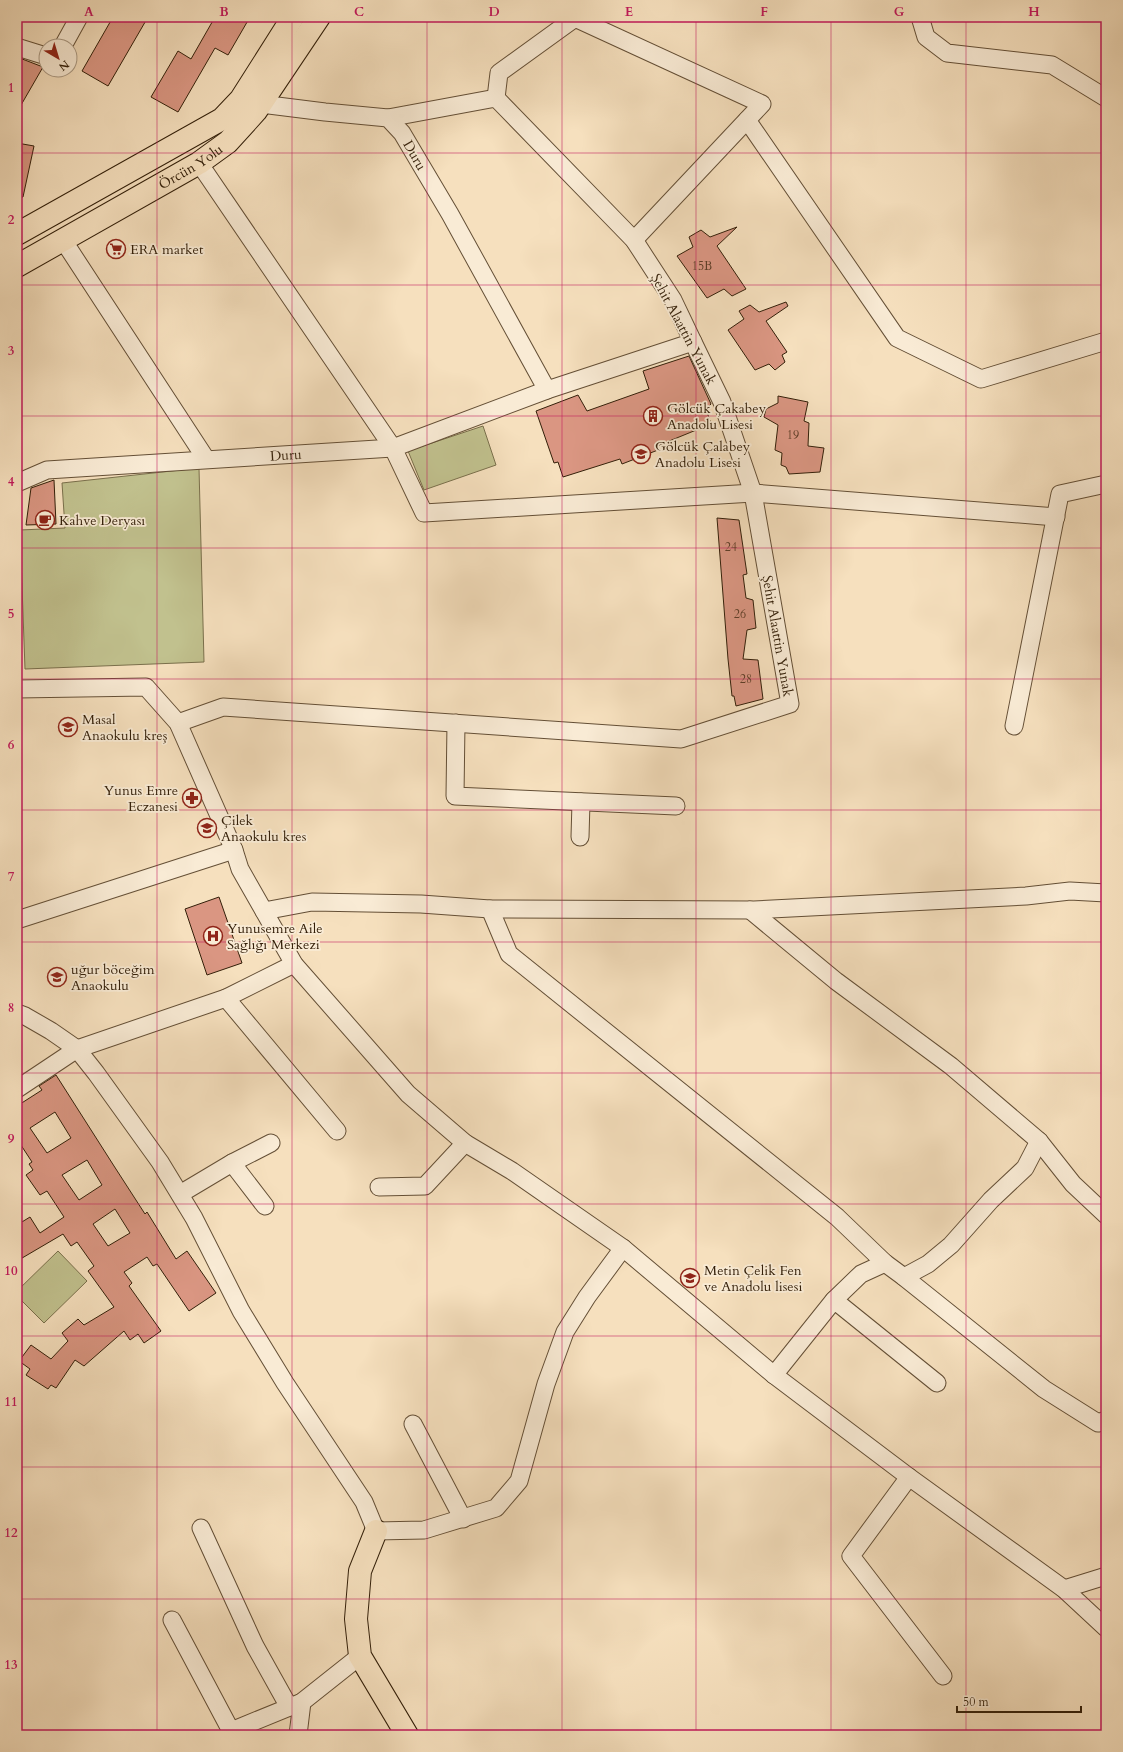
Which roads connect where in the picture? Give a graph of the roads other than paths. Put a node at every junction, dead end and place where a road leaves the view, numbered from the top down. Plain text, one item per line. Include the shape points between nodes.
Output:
1 (79, 17) edge
2 (293, 17) edge
3 (319, 17) edge
4 (920, 17) edge
5 (67, 38) edge
6 (17, 47) edge
7 (38, 54) edge
8 (496, 98) junction
9 (1106, 98) edge
10 (261, 104) junction
11 (388, 118) junction
12 (746, 120) junction
13 (198, 163) junction
14 (17, 234) edge
15 (63, 240) junction
16 (634, 240) junction
17 (17, 266) edge
18 (1106, 341) edge
19 (693, 342) junction
20 (547, 390) junction
21 (393, 448) junction
22 (206, 459) junction
23 (17, 483) edge
24 (1106, 484) edge
25 (753, 493) junction
26 (1056, 517) junction
27 (17, 688) edge
28 (178, 723) junction
29 (456, 723) junction
30 (1014, 726) dead end
31 (581, 802) junction
32 (676, 806) dead end
33 (580, 837) dead end
34 (234, 850) junction
35 (1106, 893) edge
36 (490, 909) junction
37 (750, 910) junction
38 (264, 911) junction
39 (17, 920) edge
40 (294, 964) junction
41 (226, 998) junction
42 (17, 999) edge
43 (21, 1014) edge
44 (77, 1049) junction
45 (17, 1089) edge
46 (337, 1131) dead end
47 (1038, 1141) junction
48 (272, 1143) dead end
49 (465, 1143) junction
50 (232, 1163) junction
51 (379, 1187) dead end
52 (180, 1194) junction
53 (265, 1206) dead end
54 (1106, 1214) edge
55 (623, 1248) junction
56 (885, 1263) junction
57 (904, 1277) junction
58 (834, 1300) junction
59 (774, 1375) junction
60 (937, 1383) dead end
61 (1106, 1420) edge
62 (413, 1424) dead end
63 (909, 1477) junction
64 (463, 1519) junction
65 (200, 1528) dead end
66 (376, 1531) junction
67 (1106, 1576) edge
68 (1064, 1589) junction
69 (172, 1620) dead end
70 (1106, 1628) edge
71 (360, 1656) junction
72 (943, 1676) dead end
73 (295, 1704) junction
74 (298, 1735) edge
75 (406, 1735) edge

1 - 5 street
2 - 14 main road, Örcün Yolu via 241,100 222,119
3 - 10 main road, Örcün Yolu
4 - 9 street via 926,37 947,53 1052,65
6 - 7 street
8 - 11 street
8 - 12 street via 499,73 576,18 762,104
8 - 16 street, Şehit Alaattin Yunak
10 - 11 street
10 - 13 main road, Örcün Yolu via 228,142
11 - 20 street, Duru via 402,133 450,214
12 - 16 street
12 - 18 street via 897,338 981,379
13 - 15 main road, Örcün Yolu
13 - 21 street
15 - 17 main road, Örcün Yolu
15 - 22 street
16 - 19 street, Şehit Alaattin Yunak via 673,300
19 - 20 street, Duru
19 - 25 street, Şehit Alaattin Yunak via 722,402
20 - 21 street, Duru
21 - 22 street, Duru
21 - 25 street via 424,513
22 - 23 street, Duru via 47,470
24 - 26 street via 1060,494
25 - 26 street
25 - 29 street, Şehit Alaattin Yunak via 790,704 681,739
26 - 30 street
27 - 28 street via 146,687
28 - 29 street via 222,707
28 - 34 street
29 - 31 street via 455,796
31 - 32 street
31 - 33 street
34 - 38 street via 240,869
34 - 39 street
35 - 37 street via 1070,891 1026,896
36 - 37 street
36 - 38 street via 422,904 312,902
36 - 56 street via 509,954 837,1217
37 - 47 street via 836,981 951,1066
38 - 40 street
40 - 41 street
40 - 49 street via 408,1094
41 - 44 street
41 - 46 street
42 - 43 street
43 - 44 street
44 - 45 street
44 - 52 street via 160,1162
47 - 54 street via 1073,1184
47 - 57 street via 1025,1168 991,1200 951,1245 928,1264
48 - 50 street
49 - 51 street via 425,1186
49 - 55 street via 512,1171
50 - 52 street
50 - 53 street
52 - 66 street via 241,1310 285,1384 364,1502
55 - 59 street
55 - 64 street via 565,1332 546,1384 519,1482 496,1508
56 - 57 street
56 - 58 street via 861,1274
57 - 61 street via 1044,1389 1098,1423
58 - 59 street
58 - 60 street
59 - 63 street
62 - 64 street
63 - 68 street
63 - 72 street via 850,1556
64 - 66 street via 424,1530
65 - 73 street via 255,1646
66 - 71 main road via 360,1571 356,1619
67 - 68 street
68 - 70 street
69 - 73 street via 231,1732
71 - 73 street
71 - 75 main road
73 - 74 street

